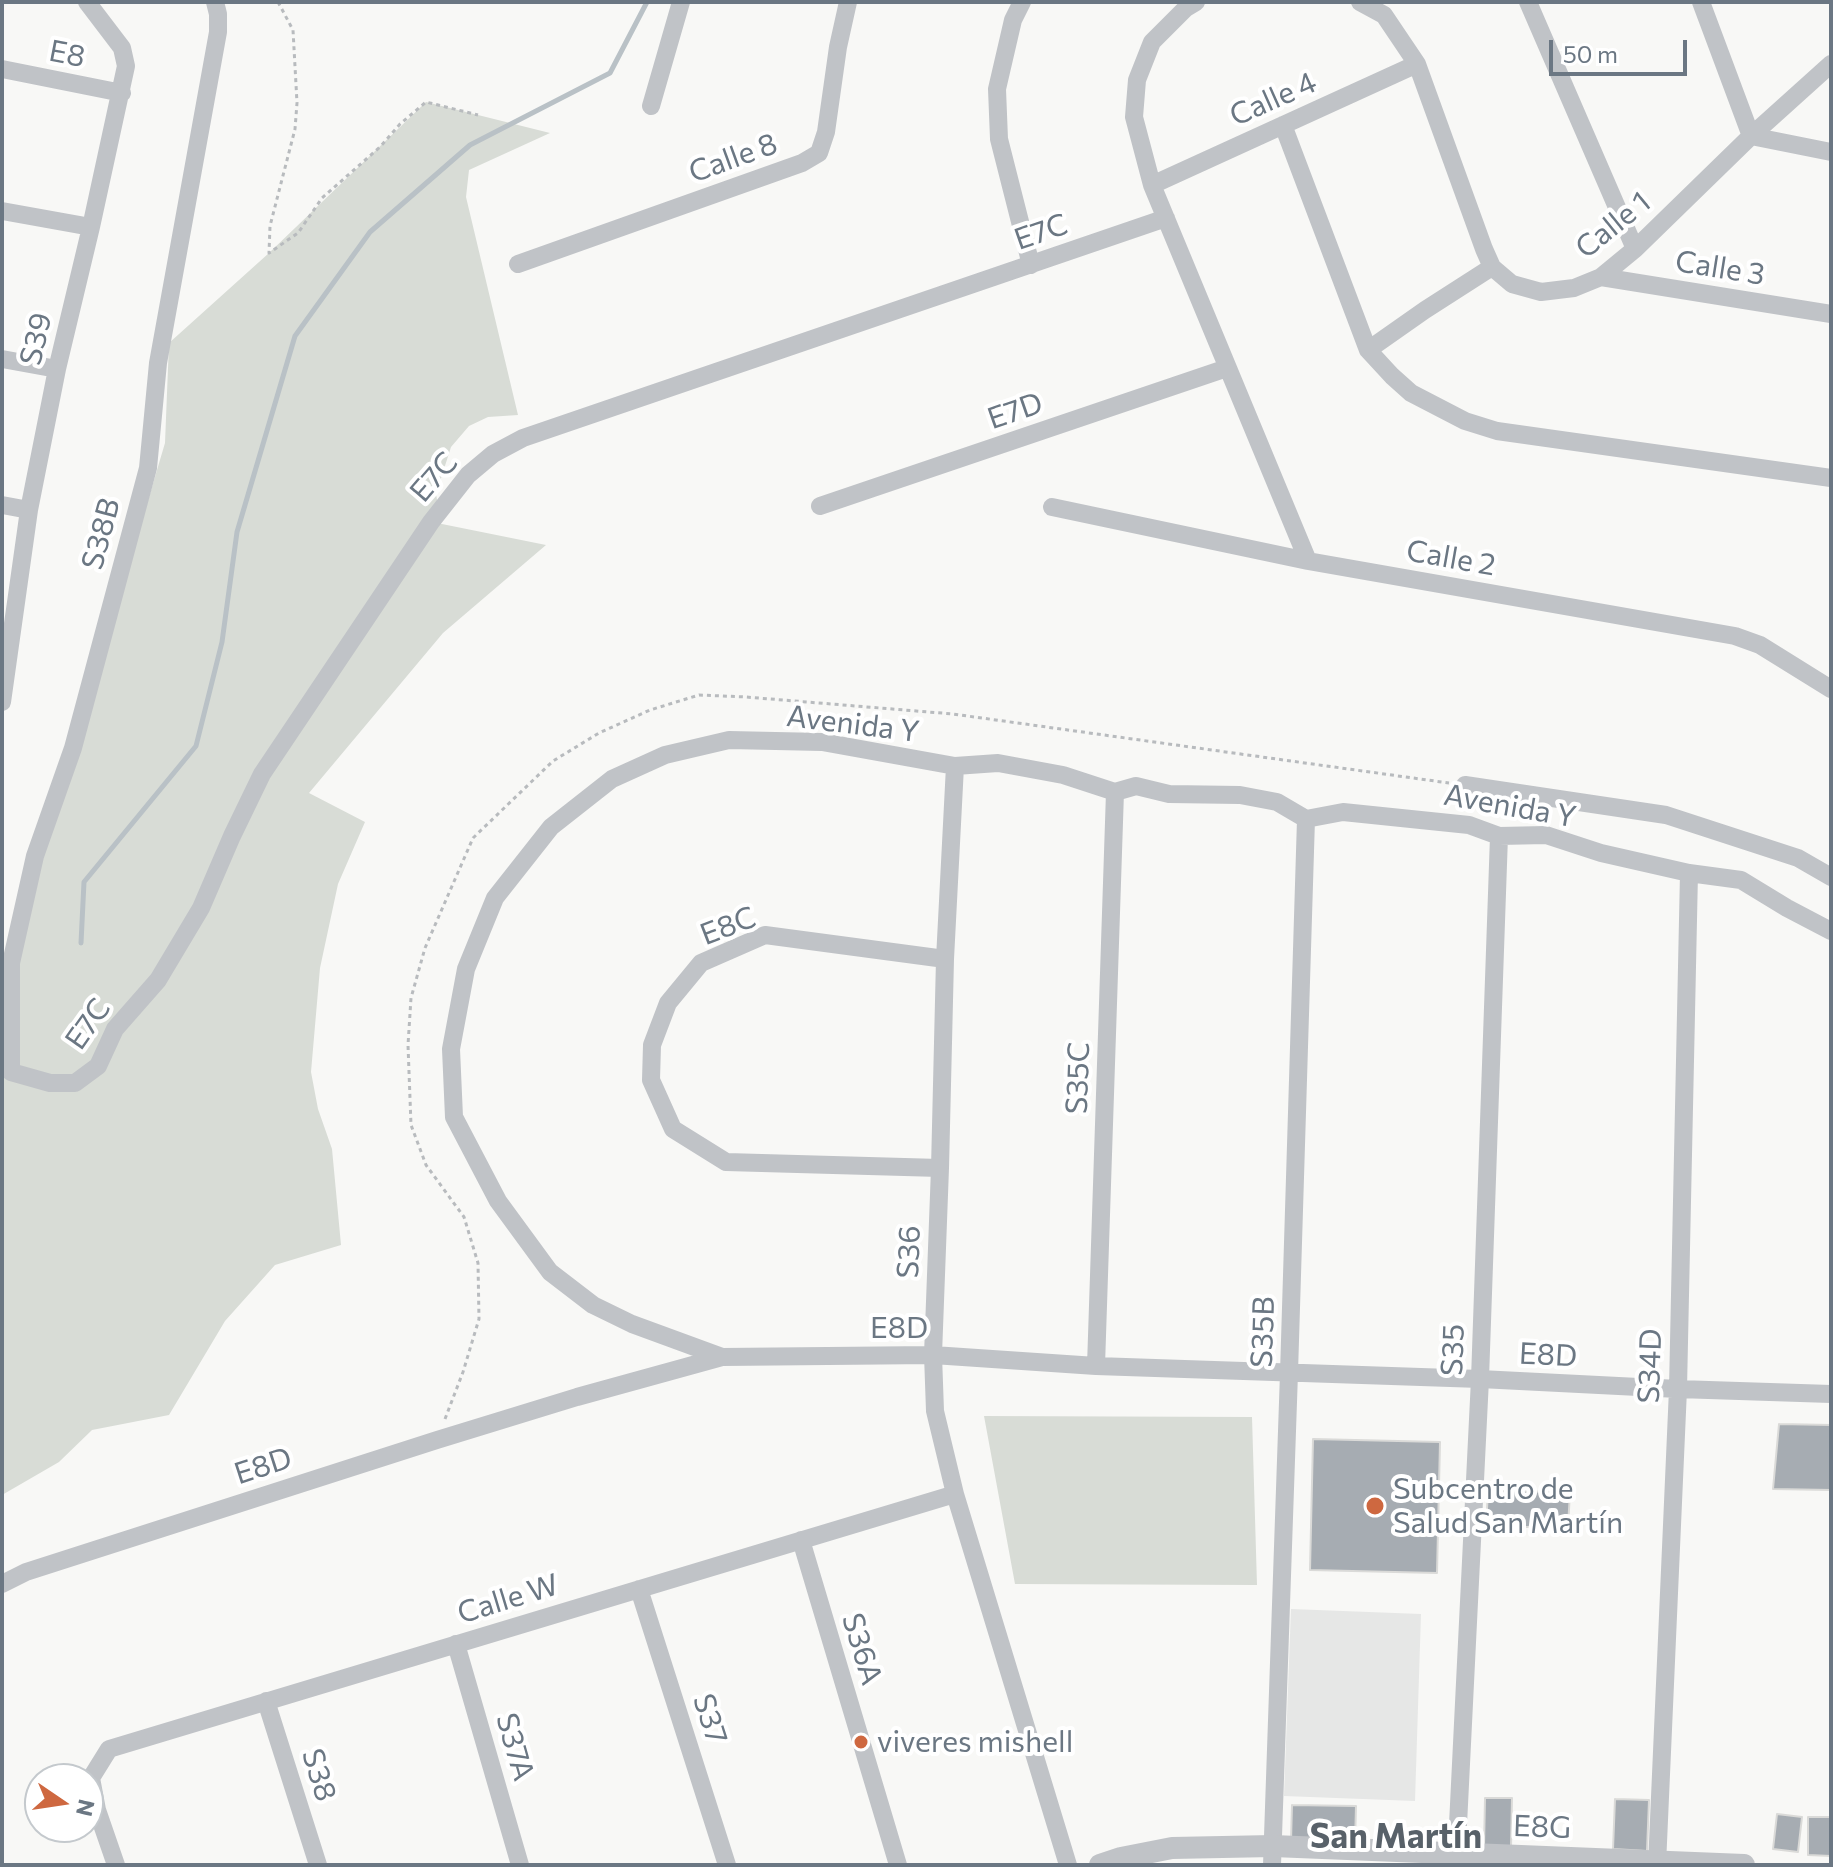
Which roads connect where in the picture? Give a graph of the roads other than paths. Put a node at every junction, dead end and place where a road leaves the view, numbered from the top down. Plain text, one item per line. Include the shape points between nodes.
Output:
1 (87, 2) edge
2 (215, 2) edge
3 (681, 2) edge
4 (848, 2) edge
5 (1022, 2) edge
6 (1196, 2) edge
7 (1360, 2) edge
8 (1528, 2) edge
9 (1701, 2) edge
10 (1417, 64) junction
11 (1831, 64) edge
12 (2, 69) edge
13 (122, 93) junction
14 (651, 106) dead end
15 (1283, 125) junction
16 (1751, 136) junction
17 (1831, 152) edge
18 (1152, 185) junction
19 (2, 211) edge
20 (1166, 218) junction
21 (91, 227) junction
22 (1635, 249) junction
23 (518, 264) dead end
24 (1031, 265) junction
25 (1492, 267) junction
26 (1601, 277) junction
27 (1831, 314) edge
28 (1368, 350) junction
29 (2, 359) edge
30 (1227, 368) junction
31 (57, 369) junction
32 (1831, 478) edge
33 (2, 505) edge
34 (820, 506) dead end
35 (1052, 507) dead end
36 (29, 510) junction
37 (1308, 561) junction
38 (5, 668) edge
39 (1831, 689) edge
40 (2, 702) edge
41 (955, 766) junction
42 (1465, 785) road end
43 (1115, 792) junction
44 (1306, 819) junction
45 (1499, 836) junction
46 (1689, 873) junction
47 (1831, 877) edge
48 (1831, 931) edge
49 (945, 959) junction
50 (5, 1071) edge
51 (940, 1168) junction
52 (933, 1355) junction
53 (722, 1357) junction
54 (1096, 1366) junction
55 (1289, 1373) junction
56 (1480, 1379) junction
57 (1678, 1389) junction
58 (1831, 1394) edge
59 (955, 1494) junction
60 (801, 1540) junction
61 (2, 1584) edge
62 (639, 1589) junction
63 (456, 1644) junction
64 (266, 1701) junction
65 (1273, 1856) edge
66 (1457, 1860) edge
67 (1657, 1863) edge
68 (116, 1865) edge
69 (318, 1865) edge
70 (520, 1865) edge
71 (727, 1865) edge
72 (898, 1865) edge
73 (1068, 1865) edge
74 (1100, 1865) edge
75 (1744, 1865) edge

1 - 13 street, S39 via 122,48
2 - 50 street, S38B via 218,32 158,363 148,468 73,748 35,856 11,963
3 - 14 street
4 - 23 street, Calle 8 via 819,153
5 - 24 street via 997,89 999,139
6 - 18 street via 1152,42 1137,80 1134,117
7 - 10 street via 1384,15
8 - 22 street
9 - 16 street
10 - 15 street, Calle 4
10 - 25 street
11 - 16 street, Calle 1
12 - 13 street, E8
13 - 21 street, S39
15 - 18 street, Calle 4
15 - 28 street
16 - 17 street
16 - 22 street, Calle 1
18 - 20 street
19 - 21 street
20 - 24 street, E7C
20 - 30 street
21 - 31 street, S39
22 - 26 street, Calle 1
24 - 50 street, E7C via 523,438 493,454 468,475 431,522 262,774 201,908 158,980 115,1029 98,1066 75,1083 50,1083
25 - 26 street, Calle 1 via 1512,284 1541,292 1574,288
25 - 28 street
26 - 27 street, Calle 3
28 - 32 street via 1411,393 1497,431
29 - 31 street
30 - 34 street, E7D
30 - 37 street
31 - 36 street, S39
33 - 36 street
35 - 37 street, Calle 2
36 - 38 street, S39
37 - 39 street, Calle 2 via 1735,636 1760,645
38 - 40 street, S39
41 - 43 street, Avenida Y via 998,763
41 - 49 street, S36
41 - 53 street, Avenida Y via 822,742 729,740 665,755 612,779 551,827 495,898 466,969 451,1049 454,1117 498,1201 550,1272 593,1305
42 - 47 street via 1666,815 1798,858
43 - 44 street, Avenida Y via 1136,786 1169,794 1240,795 1277,802
43 - 54 street, S35C
44 - 45 street, Avenida Y via 1343,812 1469,825
44 - 55 street, S35B
45 - 46 street, Avenida Y via 1546,835
45 - 56 street, S35
46 - 48 street, Avenida Y via 1741,880
46 - 57 street, S34D
49 - 51 street, S36
49 - 51 street, E8C via 765,935 701,963 668,1003 652,1045 651,1080 673,1129 726,1162
51 - 52 street, S36
52 - 53 street, E8D
52 - 54 street, E8D
52 - 59 street, S36 via 935,1411
53 - 61 street, E8D via 437,1440
54 - 55 street, E8D
55 - 56 street, E8D
55 - 65 street, S35B
56 - 57 street, E8D
56 - 66 street, S35
57 - 58 street, E8D
57 - 67 street, S34D
59 - 60 street, Calle W
59 - 73 street, S36
60 - 62 street, Calle W
60 - 72 street, S36A
62 - 63 street, Calle W
62 - 71 street, S37
63 - 64 street, Calle W
63 - 70 street, S37A
64 - 68 street, Calle W via 109,1749 91,1778
64 - 69 street, S38
65 - 66 street, E8G
65 - 74 street, E8G via 1172,1848
66 - 67 street, E8G
67 - 75 street, E8G

